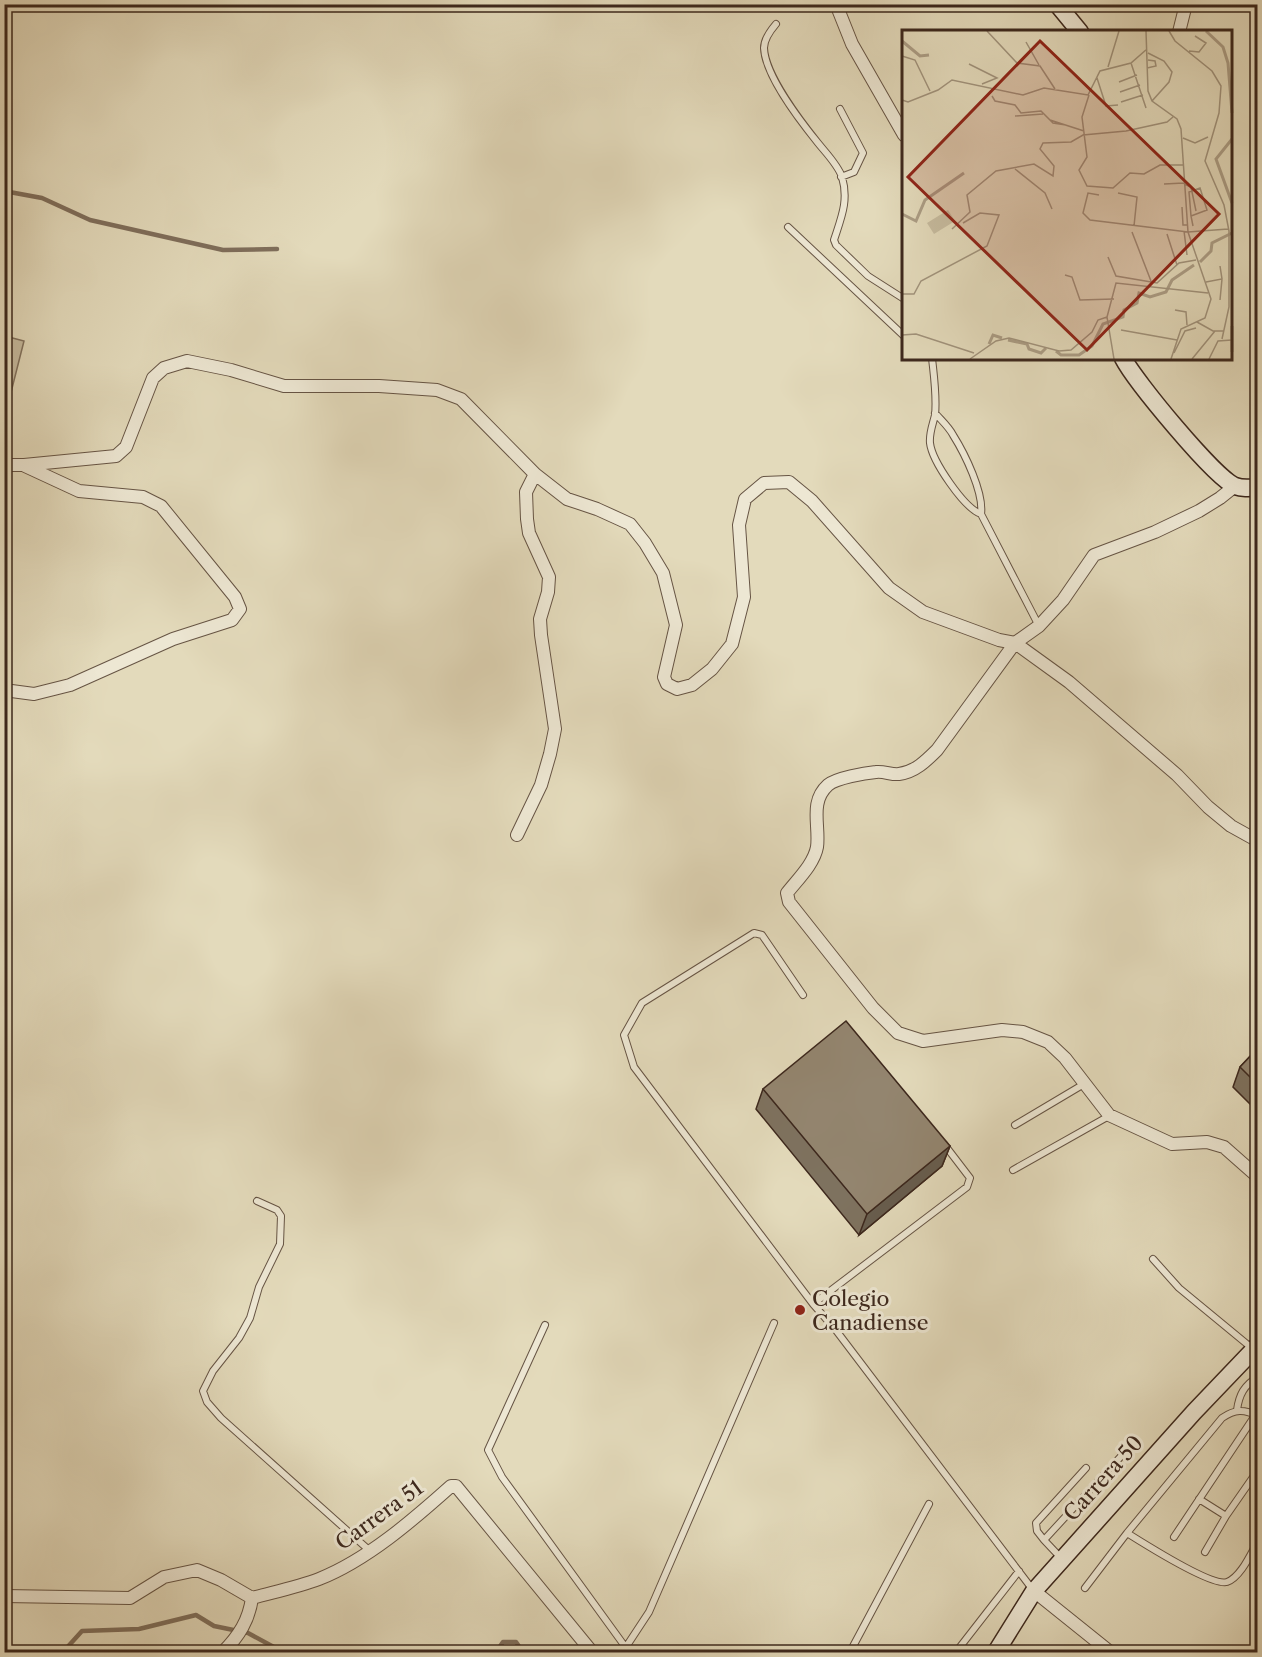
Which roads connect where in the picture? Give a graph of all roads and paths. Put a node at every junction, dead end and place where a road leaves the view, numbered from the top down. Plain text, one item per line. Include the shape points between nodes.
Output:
1 (836, 4) edge
2 (1057, 4) edge
3 (1186, 4) edge
4 (776, 24) dead end
5 (1078, 30) edge
6 (1180, 30) edge
7 (840, 109) dead end
8 (902, 133) edge
9 (842, 177) junction
10 (788, 227) dead end
11 (902, 298) edge
12 (902, 335) edge
13 (932, 360) edge
14 (1124, 360) edge
15 (935, 413) junction
16 (4, 465) edge
17 (24, 465) junction
18 (535, 474) junction
19 (1235, 486) junction
20 (1257, 487) edge
21 (981, 514) junction
22 (1257, 614) edge
23 (1039, 626) junction
24 (1257, 627) edge
25 (1015, 643) junction
26 (4, 690) edge
27 (517, 835) dead end
28 (1257, 840) edge
29 (802, 995) dead end
30 (1084, 1084) junction
31 (1109, 1116) junction
32 (1015, 1125) dead end
33 (942, 1142) edge
34 (1013, 1170) dead end
35 (1257, 1177) edge
36 (257, 1201) dead end
37 (1154, 1259) dead end
38 (813, 1304) junction
39 (774, 1323) dead end
40 (545, 1325) dead end
41 (1254, 1352) edge
42 (1257, 1377) edge
43 (1237, 1410) junction
44 (1257, 1414) edge
45 (1125, 1452) dead end
46 (1086, 1468) dead end
47 (1257, 1470) edge
48 (1199, 1499) junction
49 (929, 1504) dead end
50 (1226, 1516) junction
51 (1127, 1533) junction
52 (1174, 1537) dead end
53 (1044, 1540) junction
54 (1257, 1541) edge
55 (370, 1551) junction
56 (1205, 1552) dead end
57 (1062, 1558) junction
58 (1019, 1571) junction
59 (1085, 1588) dead end
60 (1034, 1591) junction
61 (4, 1596) edge
62 (252, 1598) junction
63 (627, 1650) edge
64 (223, 1653) edge
65 (592, 1653) edge
66 (850, 1653) edge
67 (956, 1653) edge
68 (996, 1653) edge
69 (1110, 1653) edge

1 - 8 street via 852,44
2 - 5 main road
3 - 6 street
4 - 9 lane via 764,46 766,62 788,101
7 - 9 lane via 863,153 854,172
9 - 11 lane via 842,222 834,240 836,245 868,276
10 - 12 lane
13 - 15 lane
14 - 19 main road via 1213,469
15 - 21 lane via 953,434 973,477 982,504
15 - 21 lane via 930,444 936,460 969,507
16 - 17 street
17 - 18 street via 116,456 126,447 153,378 164,368 187,361 284,386 437,390 461,399
17 - 26 street via 79,491 142,497 161,506 235,597 240,609 232,620 173,639 70,685 34,694
18 - 25 street via 567,500 630,524 645,543 663,573 676,625 664,677 667,684 677,689 692,685 712,669 732,644 744,597 739,525 745,499 764,483 789,482 812,501 889,588 923,612
18 - 27 street via 526,492 527,519 529,533 549,577 540,619 555,729 541,785
19 - 20 main road
19 - 23 street via 1190,515 1094,555 1063,600
21 - 23 lane
22 - 24 lane
23 - 25 street
25 - 28 street via 1069,682 1231,826
25 - 30 street via 926,761 898,774 857,775 829,784 816,809 817,849 787,893 789,902 845,973 898,1033 923,1041 1002,1030 1023,1032 1048,1042
29 - 38 lane via 762,935 754,933 642,1003 624,1035 634,1067
30 - 31 street
30 - 32 lane
31 - 34 lane
31 - 35 street via 1172,1144 1208,1142 1224,1147
33 - 38 lane via 970,1178 967,1187
36 - 55 lane via 281,1216 280,1244 259,1287 250,1318 213,1371 204,1391 207,1402
37 - 41 lane via 1179,1288
38 - 58 lane
39 - 63 lane via 649,1612
40 - 63 lane via 488,1450 502,1477
41 - 57 main road, Carrera 50
42 - 43 lane via 1244,1388
43 - 44 lane
43 - 51 lane via 1222,1418
44 - 48 lane
45 - 53 lane
46 - 53 lane via 1036,1523
47 - 50 lane
48 - 50 lane
48 - 52 lane
49 - 66 lane
50 - 56 lane
51 - 54 lane via 1219,1583 1229,1582 1236,1575
51 - 59 lane
53 - 57 lane
55 - 62 street, Carrera 51 via 320,1579
55 - 65 street, Carrera 51 via 451,1486 456,1486
57 - 60 main road, Carrera 50
58 - 60 lane
58 - 67 lane
60 - 68 main road, Carrera 50
60 - 69 street
61 - 62 street via 130,1598 164,1577 197,1570
62 - 64 street via 240,1633

